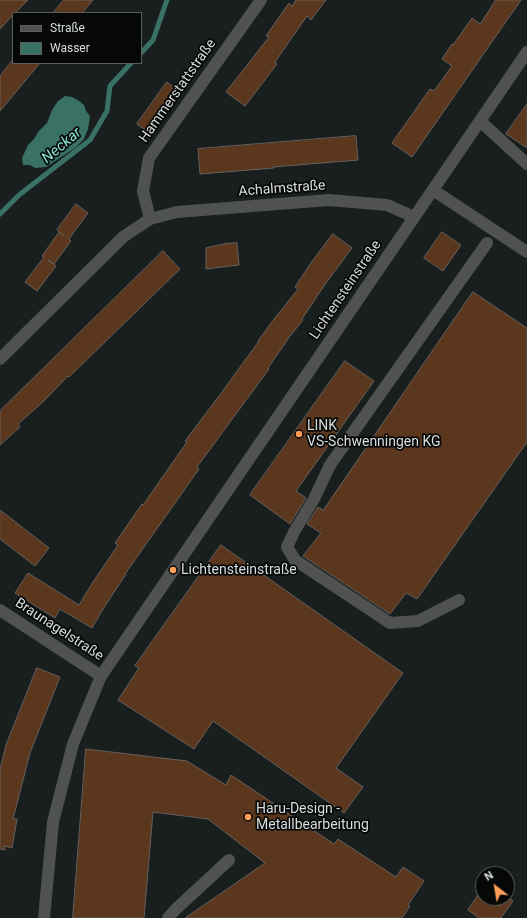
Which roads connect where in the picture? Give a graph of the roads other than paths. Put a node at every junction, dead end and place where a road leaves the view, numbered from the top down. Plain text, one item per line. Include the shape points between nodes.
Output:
1 (261, 0) edge
2 (527, 52) edge
3 (480, 121) junction
4 (527, 164) edge
5 (433, 190) junction
6 (414, 217) junction
7 (150, 220) junction
8 (487, 243) dead end
9 (527, 252) edge
10 (0, 359) edge
11 (459, 600) dead end
12 (0, 610) edge
13 (101, 676) junction
14 (229, 860) dead end
15 (44, 918) edge
16 (168, 918) edge

1 - 7 street, Hammerstattstraße via 149,158 143,191
2 - 3 street, Lichtensteinstraße
3 - 4 street
3 - 5 street, Lichtensteinstraße
5 - 6 street, Lichtensteinstraße
5 - 9 street
6 - 7 street, Achalmstraße via 387,206 329,200 177,212
6 - 13 street, Lichtensteinstraße
7 - 10 street via 123,237
8 - 11 street via 330,465 287,547 295,560 390,623 418,621
12 - 13 street, Braunagelstraße
13 - 15 street, Lichtensteinstraße via 73,744 54,822
14 - 16 street

